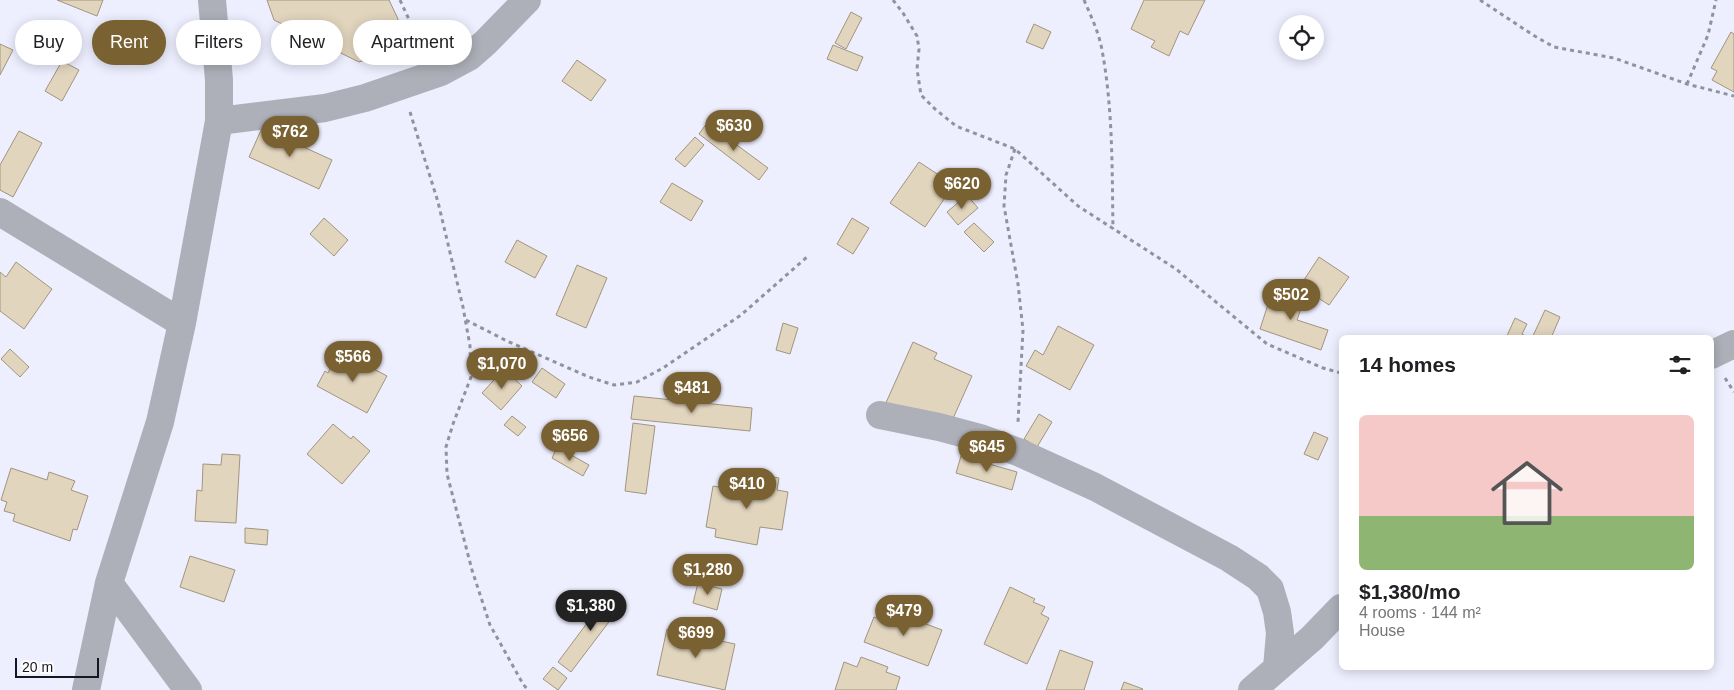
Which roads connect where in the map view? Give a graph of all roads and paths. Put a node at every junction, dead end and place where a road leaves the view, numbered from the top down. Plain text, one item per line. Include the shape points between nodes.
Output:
1 (212, 0) edge
2 (400, 0) edge
3 (527, 0) edge
4 (893, 0) edge
5 (1084, 0) edge
6 (1480, 0) edge
7 (1716, 0) edge
8 (409, 84) junction
9 (1687, 84) junction
10 (1734, 96) edge
11 (218, 121) junction
12 (1015, 149) junction
13 (0, 212) edge
14 (1113, 230) junction
15 (807, 258) dead end
16 (465, 320) junction
17 (182, 323) junction
18 (1734, 344) edge
19 (1714, 354) edge
20 (1339, 372) edge
21 (880, 415) dead end
22 (1018, 452) junction
23 (109, 583) junction
24 (1339, 610) edge
25 (1277, 668) junction
26 (86, 690) edge
27 (188, 690) edge
28 (528, 690) edge
29 (1252, 690) edge

1 - 11 street via 219,80
2 - 8 path via 412,26
3 - 8 street via 513,17 469,56 441,72
4 - 12 path via 917,36 921,95 956,126
5 - 14 path via 1102,49 1111,116
6 - 9 path via 1554,47 1614,58
7 - 9 path via 1708,35
8 - 11 street via 325,108
8 - 16 path
9 - 10 path
11 - 17 street
12 - 14 path via 1078,206
12 - 22 path via 1006,175 1004,206 1023,330
13 - 17 street
14 - 20 path via 1176,269 1267,344
15 - 16 path via 741,316 637,382 614,385 589,377
16 - 28 path via 471,377 446,447 447,474 490,624
17 - 23 street via 160,422
18 - 19 street
21 - 22 street via 939,427
22 - 25 street via 1095,487 1229,558 1258,577 1270,589 1276,612 1280,633
23 - 26 street
23 - 27 street
24 - 25 street
25 - 29 street

